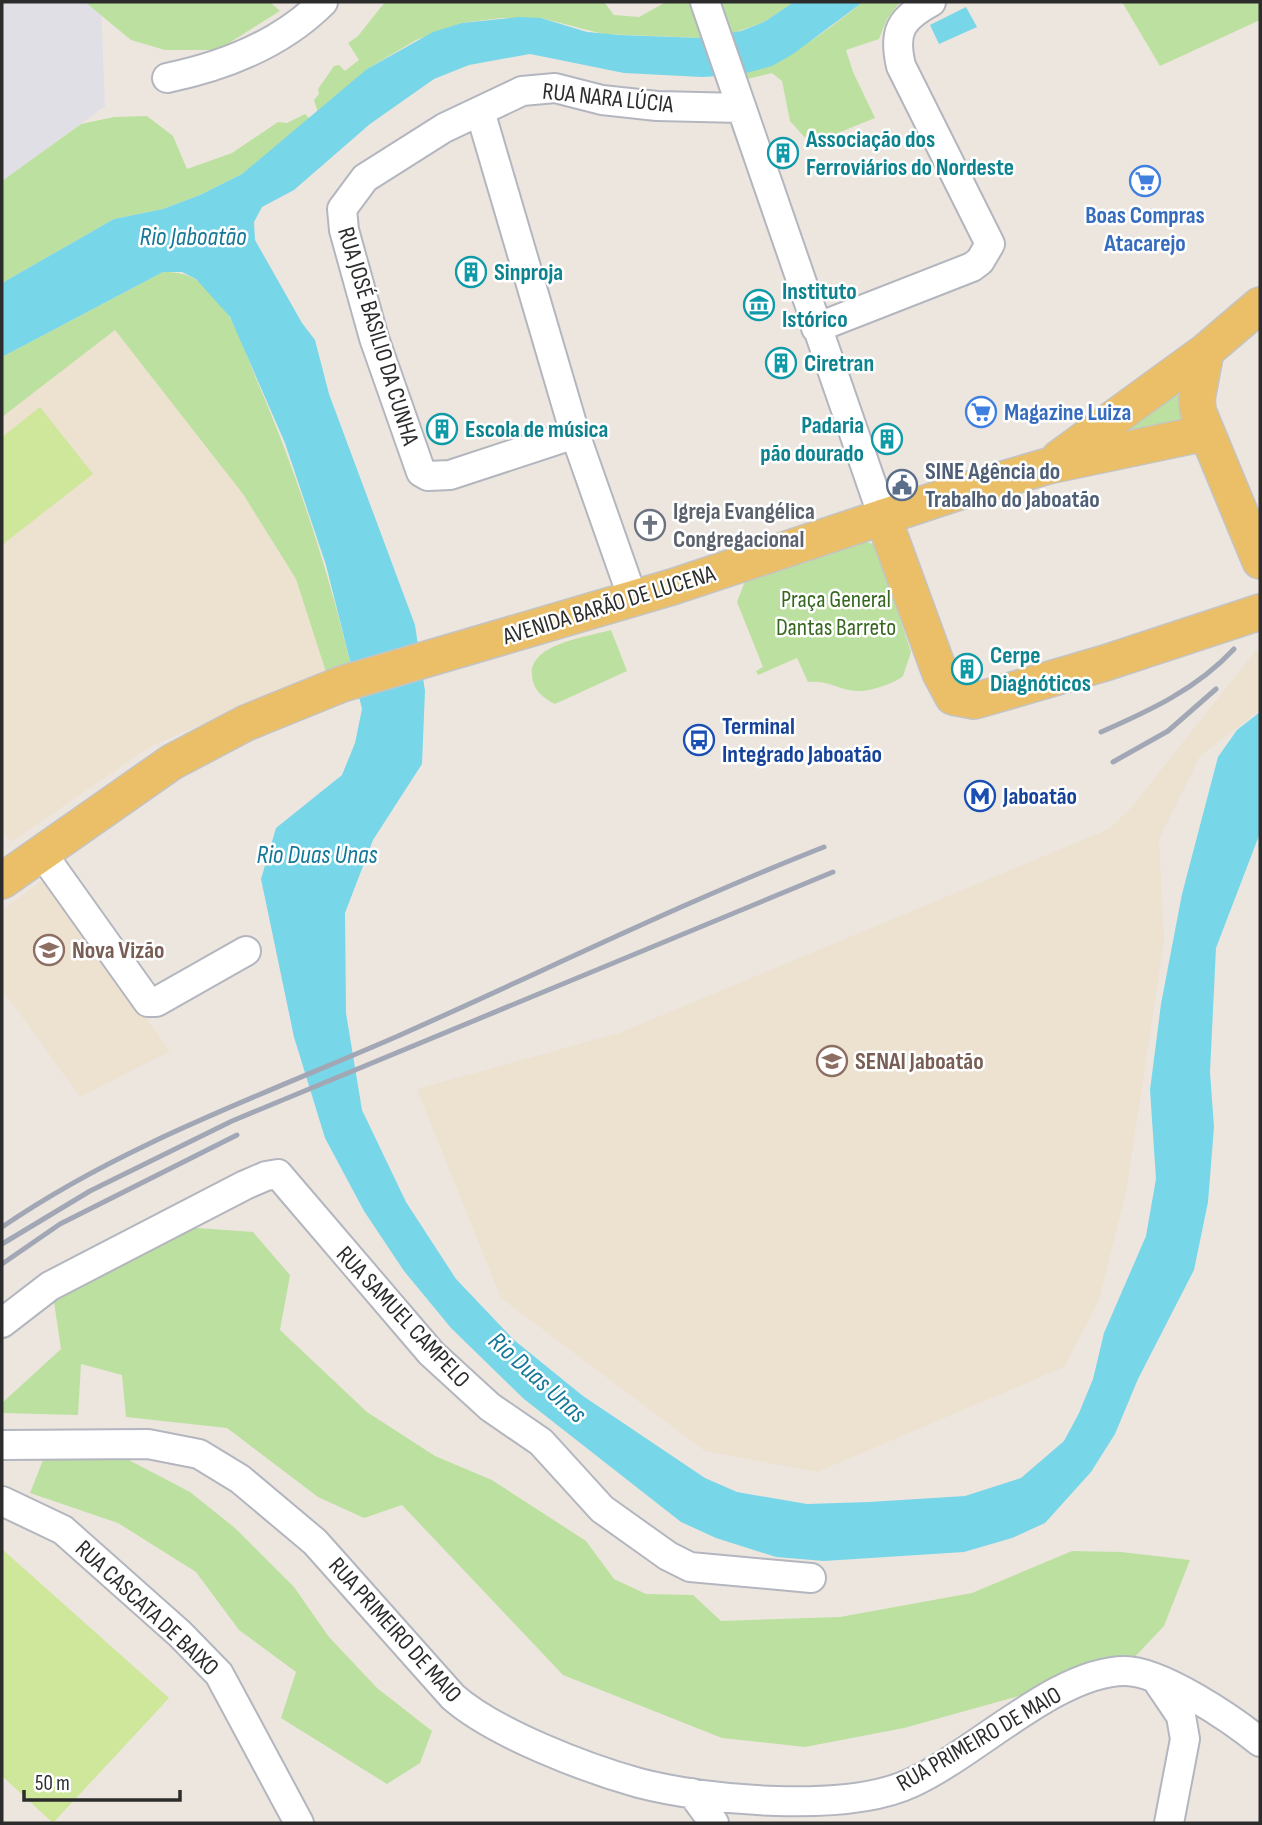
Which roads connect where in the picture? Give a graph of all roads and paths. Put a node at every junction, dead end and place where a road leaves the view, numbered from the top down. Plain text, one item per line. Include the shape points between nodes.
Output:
1 (323, 2) edge
2 (705, 2) edge
3 (931, 2) edge
4 (167, 78) dead end
5 (737, 98) junction
6 (480, 111) junction
7 (1260, 305) edge
8 (816, 328) junction
9 (1206, 351) junction
10 (1205, 433) junction
11 (575, 434) junction
12 (1048, 466) junction
13 (883, 517) junction
14 (1260, 561) edge
15 (633, 599) junction
16 (1260, 612) edge
17 (41, 852) junction
18 (2, 881) edge
19 (246, 951) dead end
20 (2, 1323) edge
21 (2, 1445) edge
22 (2, 1502) edge
23 (811, 1578) dead end
24 (1156, 1680) junction
25 (1260, 1742) edge
26 (692, 1793) junction
27 (299, 1823) edge
28 (714, 1823) edge
29 (1169, 1823) edge

1 - 4 street via 292,30 255,49 211,69
2 - 5 street
3 - 8 street via 898,32 901,66 990,244 972,267
5 - 6 street, RUA NARA LÚCIA via 643,104 555,88 522,91
5 - 8 street
6 - 11 street
6 - 11 street, RUA JOSÉ BASILIO DA CUNHA via 365,178 342,209 374,338 416,464 428,476 450,475
7 - 9 main road, AVENIDA BARÃO DE LUCENA
8 - 13 street
9 - 10 main road via 1197,398
9 - 12 main road, AVENIDA BARÃO DE LUCENA
10 - 12 main road, AVENIDA BARÃO DE LUCENA
10 - 14 main road
11 - 15 street
12 - 13 main road, AVENIDA BARÃO DE LUCENA
13 - 15 main road, AVENIDA BARÃO DE LUCENA
13 - 16 main road via 953,698 985,698
15 - 17 main road, AVENIDA BARÃO DE LUCENA via 342,684 246,723 172,762
17 - 18 main road, AVENIDA BARÃO DE LUCENA
17 - 19 street via 148,1002 156,1002
20 - 23 street, RUA SAMUEL CAMPELO via 50,1286 245,1185 278,1174 431,1353 490,1407 541,1441 602,1509 690,1567
21 - 26 street, RUA PRIMEIRO DE MAIO via 148,1444 199,1454 240,1479 315,1542 471,1713 575,1760 639,1783
22 - 27 street, RUA CASCATA DE BAIXO via 72,1537 219,1674
24 - 25 street, RUA PRIMEIRO DE MAIO via 1216,1709
24 - 26 street, RUA PRIMEIRO DE MAIO via 1126,1671 1082,1681 912,1783 879,1793 844,1800
24 - 29 street via 1176,1706 1184,1727
26 - 28 street

